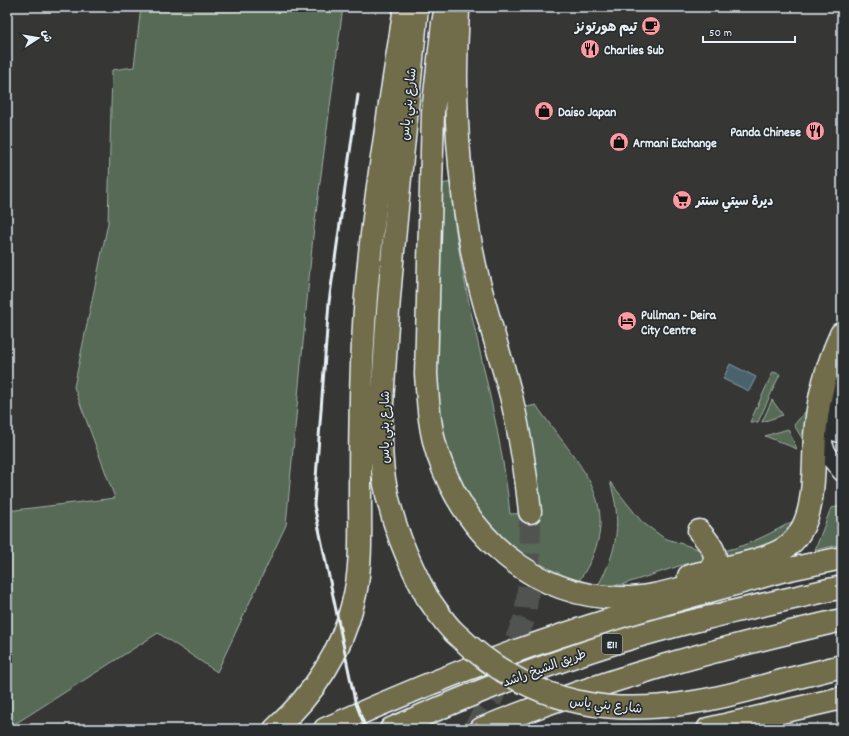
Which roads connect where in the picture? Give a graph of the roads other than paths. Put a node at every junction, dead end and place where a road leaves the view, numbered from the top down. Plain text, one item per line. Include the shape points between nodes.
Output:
1 (405, 7) edge
2 (417, 7) edge
3 (446, 7) edge
4 (458, 7) edge
5 (840, 338) edge
6 (842, 434) edge
7 (841, 470) edge
8 (530, 512) tunnel mouth
9 (699, 530) dead end
10 (842, 558) edge
11 (785, 570) junction
12 (709, 571) junction
13 (842, 587) edge
14 (594, 595) junction
15 (842, 620) edge
16 (842, 666) edge
17 (842, 698) edge
18 (275, 729) edge
19 (325, 729) edge
20 (391, 729) edge
21 (481, 729) edge
22 (708, 729) edge

1 - 18 main road via 380,170 367,282 360,396 358,573 354,602 335,652 316,684 297,708
2 - 16 main road, شارع بني ياس, bridge via 391,265 381,435 384,478 393,520 407,560 427,598 454,632 485,660 521,682 561,698 602,706 644,709 686,705
3 - 14 main road via 442,23 433,112 426,374 428,416 438,454 455,494 477,527 500,553 554,585
4 - 8 main road via 455,88 466,214 480,289 519,433
5 - 6 street via 830,420 834,431
5 - 7 street via 826,394 822,437 829,458
5 - 12 main road via 833,350 820,400 809,512 804,526 796,538 775,554
9 - 12 main road via 715,554 714,563
10 - 11 main road
11 - 14 main road via 765,569 636,597
11 - 19 main road via 616,618 539,643 463,671
12 - 14 main road via 637,590
13 - 20 main road, طريق الشيخ راشد / E11 via 710,617 620,641 524,673
15 - 21 main road via 668,664 585,690
17 - 22 main road

